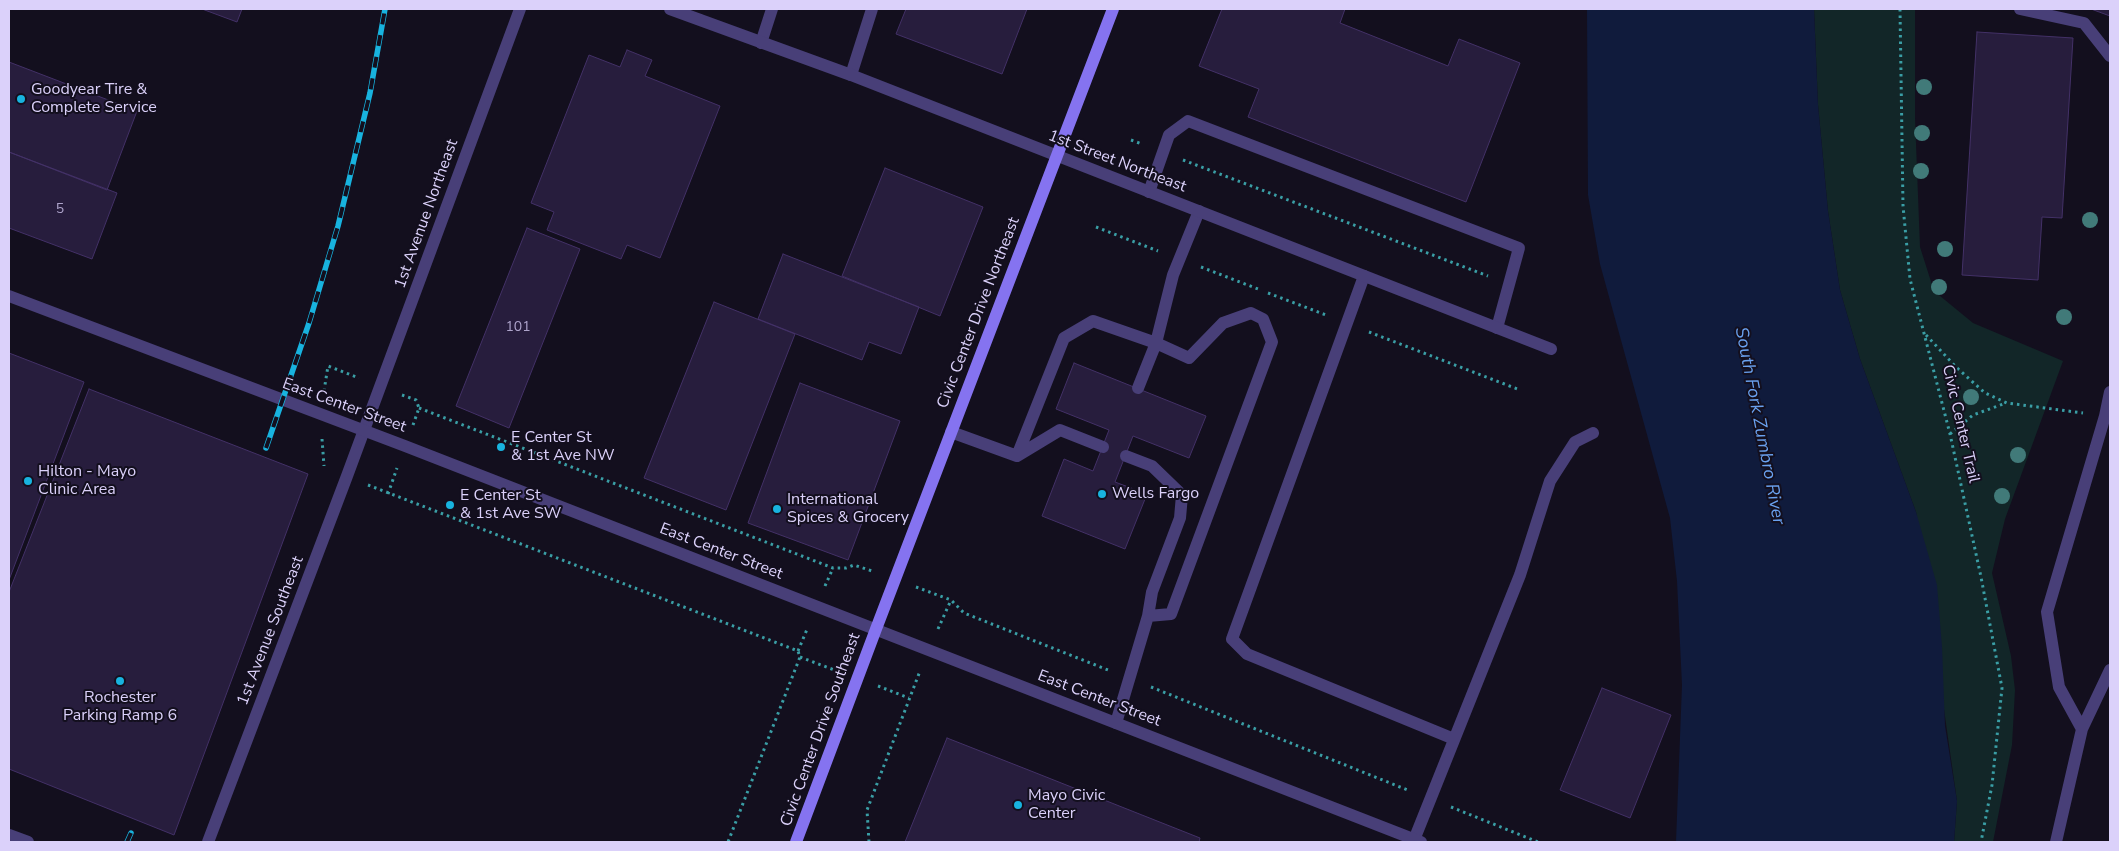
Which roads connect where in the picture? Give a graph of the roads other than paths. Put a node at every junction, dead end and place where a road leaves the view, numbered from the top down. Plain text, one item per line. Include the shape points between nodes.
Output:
1 (520, 9) edge
2 (670, 9) edge
3 (772, 9) edge
4 (872, 9) edge
5 (1113, 9) edge
6 (2020, 9) edge
7 (761, 43) junction
8 (2110, 56) edge
9 (851, 75) junction
10 (1057, 155) junction
11 (1149, 192) junction
12 (1199, 211) junction
13 (1364, 276) junction
14 (9, 296) edge
15 (1497, 328) junction
16 (1156, 343) junction
17 (1551, 350) dead end
18 (1138, 388) dead end
19 (2110, 392) edge
20 (2108, 416) edge
21 (364, 431) junction
22 (951, 432) junction
23 (1593, 433) dead end
24 (1103, 447) dead end
25 (1017, 456) junction
26 (1126, 456) dead end
27 (1148, 616) junction
28 (876, 629) junction
29 (2110, 670) edge
30 (1116, 723) junction
31 (2082, 730) junction
32 (1454, 739) junction
33 (9, 835) edge
34 (1417, 841) edge
35 (28, 842) edge
36 (208, 842) edge
37 (796, 842) edge
38 (2056, 842) edge

1 - 21 street, 1st Avenue Northeast
2 - 7 street, 1st Street Northeast
3 - 7 street
4 - 9 street
5 - 10 main road, Civic Center Drive Northeast
6 - 8 street via 2084,23
7 - 9 street, 1st Street Northeast
9 - 10 street, 1st Street Northeast
10 - 11 street, 1st Street Northeast
10 - 22 main road, Civic Center Drive Northeast
11 - 12 street, 1st Street Northeast
11 - 15 street via 1169,135 1188,120 1519,248
12 - 13 street, 1st Street Northeast
12 - 16 street via 1173,275
13 - 15 street, 1st Street Northeast
13 - 32 street via 1232,639 1247,654
14 - 21 street, East Center Street
15 - 17 street, 1st Street Northeast
16 - 18 street
16 - 25 street via 1093,321 1064,338
16 - 27 street via 1189,358 1223,323 1251,313 1263,319 1272,342 1171,614
19 - 20 street
20 - 31 street via 2047,612 2059,687
21 - 28 street, East Center Street
21 - 36 street, 1st Avenue Southeast
22 - 25 street
22 - 28 main road, Civic Center Drive Northeast
23 - 32 street via 1575,442 1550,481 1520,575
24 - 25 street via 1060,430
26 - 27 street via 1152,466 1182,495 1180,518 1152,592
27 - 30 street
28 - 30 street, East Center Street
28 - 37 main road, Civic Center Drive Southeast
29 - 31 street
30 - 34 street, East Center Street
31 - 38 street
32 - 34 street
33 - 35 street

